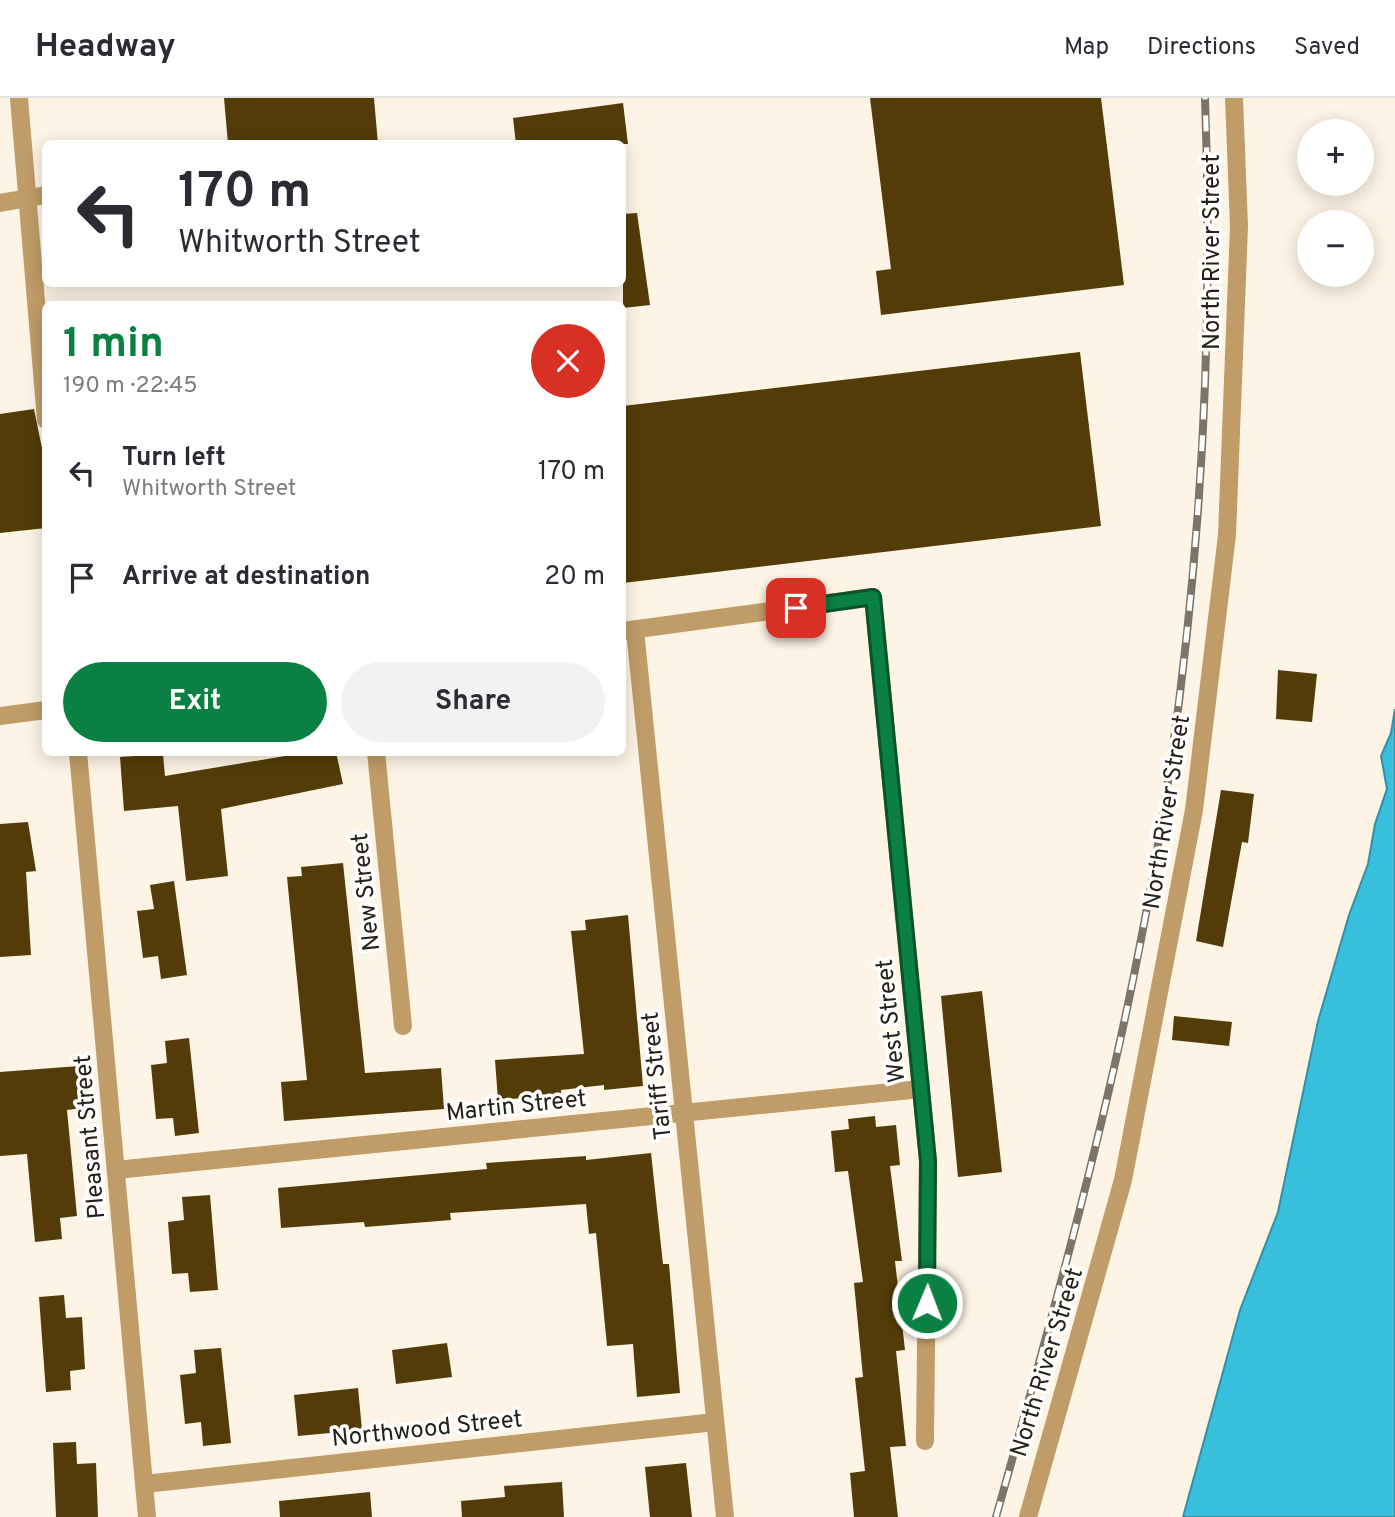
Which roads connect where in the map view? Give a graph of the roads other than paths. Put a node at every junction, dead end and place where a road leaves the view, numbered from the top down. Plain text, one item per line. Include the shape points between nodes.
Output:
1 (19, 98) edge
2 (1234, 98) edge
3 (37, 196) edge
4 (0, 203) edge
5 (42, 320) edge
6 (629, 630) edge
7 (42, 711) edge
8 (0, 716) edge
9 (78, 756) edge
10 (376, 756) edge
11 (403, 1026) dead end
12 (921, 1089) junction
13 (684, 1112) junction
14 (116, 1170) junction
15 (715, 1422) junction
16 (925, 1441) dead end
17 (145, 1484) junction
18 (147, 1517) edge
19 (725, 1517) edge
20 (1028, 1517) edge

1 - 3 street
2 - 20 street, North River Street via 1239,240 1227,535 1194,810 1126,1169
3 - 4 street
3 - 5 street
6 - 12 street, West Street via 873,597
6 - 13 street, Tariff Street
7 - 8 street
9 - 14 street, Pleasant Street
10 - 11 street, New Street
12 - 13 street, Martin Street
12 - 16 street, West Street via 929,1193
13 - 14 street, Martin Street
13 - 15 street, Tariff Street
14 - 17 street, Pleasant Street
15 - 17 street, Northwood Street
15 - 19 street, Tariff Street
17 - 18 street, Pleasant Street

